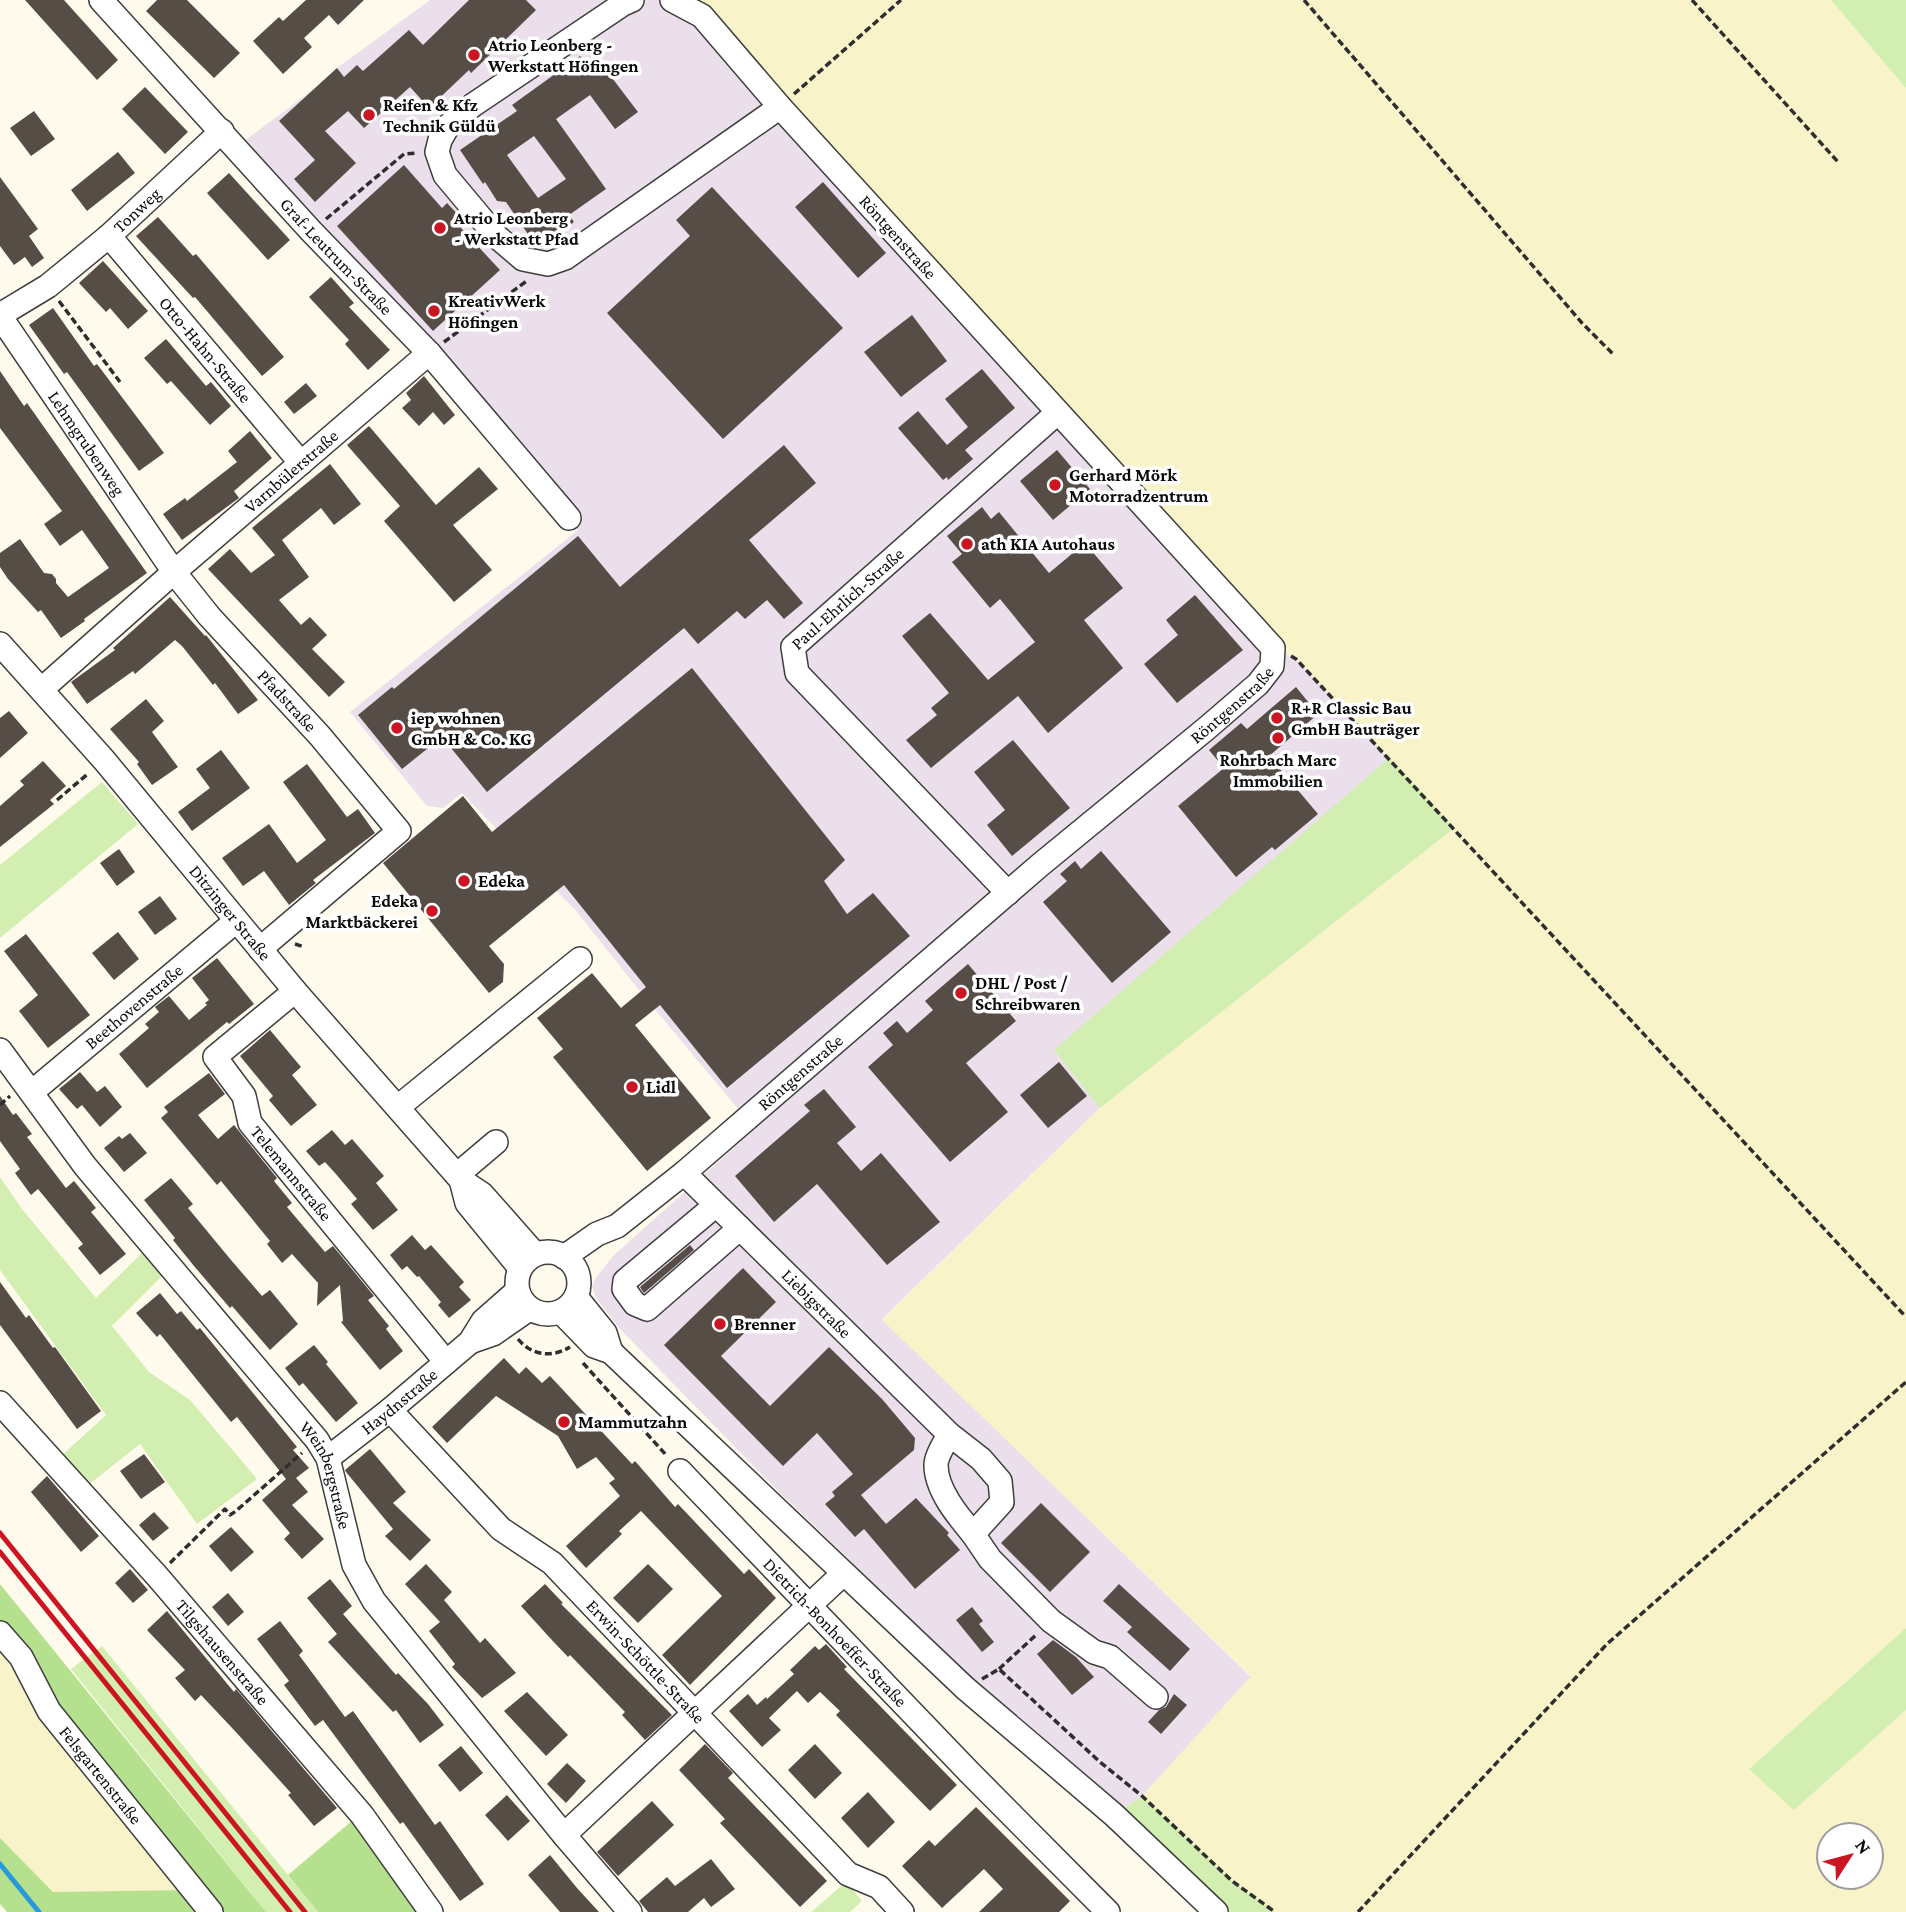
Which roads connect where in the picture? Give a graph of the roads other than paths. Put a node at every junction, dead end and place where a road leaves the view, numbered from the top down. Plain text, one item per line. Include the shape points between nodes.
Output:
1 (101, 0) edge
2 (632, 0) edge
3 (672, 0) edge
4 (780, 107) junction
5 (222, 131) junction
6 (109, 236) junction
7 (0, 315) edge
8 (429, 354) junction
9 (1057, 413) junction
10 (301, 463) junction
11 (569, 518) dead end
12 (174, 572) junction
13 (0, 644) edge
14 (42, 690) junction
15 (1008, 893) junction
16 (236, 921) junction
17 (260, 948) junction
18 (580, 959) dead end
19 (295, 991) junction
20 (0, 1050) edge
21 (32, 1092) junction
22 (398, 1107) junction
23 (496, 1142) dead end
24 (684, 1173) junction
25 (459, 1177) junction
26 (716, 1205) junction
27 (740, 1228) junction
28 (528, 1261) junction
29 (571, 1265) junction
30 (523, 1300) junction
31 (568, 1304) junction
32 (470, 1342) junction
33 (611, 1352) junction
34 (446, 1362) junction
35 (0, 1403) edge
36 (390, 1410) junction
37 (949, 1434) junction
38 (323, 1449) junction
39 (680, 1471) road end
40 (973, 1534) junction
41 (844, 1574) junction
42 (809, 1606) junction
43 (0, 1633) edge
44 (1156, 1697) dead end
45 (695, 1713) junction
46 (564, 1835) junction
47 (1202, 1908) edge
48 (211, 1912) edge
49 (430, 1912) edge
50 (630, 1912) edge
51 (902, 1912) edge
52 (1108, 1912) edge

1 - 5 street, Graf-Leutrum-Straße
2 - 4 street via 473,105 440,139 437,152 445,176 496,236 523,259 548,264 565,258
3 - 4 street, Röntgenstraße via 702,16
4 - 9 street, Röntgenstraße
5 - 6 street, Tonweg
5 - 8 street, Graf-Leutrum-Straße
6 - 7 street, Tonweg via 48,286
6 - 10 street, Otto-Hahn-Straße
7 - 12 street, Lehmgrubenweg
8 - 10 street, Varnbülerstraße
8 - 11 street, Graf-Leutrum-Straße
9 - 15 street, Paul-Ehrlich-Straße via 793,647 797,673
9 - 15 street, Röntgenstraße via 1273,648 1272,666 1258,684
10 - 12 street, Varnbülerstraße
12 - 14 street, Varnbülerstraße
12 - 17 street, Pfadstraße via 399,831
13 - 14 street, Ditzinger Straße
14 - 16 street, Ditzinger Straße
15 - 24 street, Röntgenstraße
16 - 17 street, Ditzinger Straße
16 - 21 street, Beethovenstraße
17 - 19 street, Ditzinger Straße
18 - 22 street
19 - 22 street, Ditzinger Straße
19 - 34 street, Telemannstraße via 215,1057 244,1096 250,1124
20 - 21 street, Weinbergstraße
21 - 38 street, Weinbergstraße via 85,1166
22 - 25 street, Ditzinger Straße
23 - 25 street
24 - 26 street, Liebigstraße
24 - 29 street, Röntgenstraße via 617,1226 597,1234
25 - 28 street, Ditzinger Straße via 482,1194
26 - 27 street, Liebigstraße
26 - 27 street via 625,1281 624,1289 635,1304 647,1309
27 - 37 street, Liebigstraße
28 - 29 street via 547,1252
28 - 30 street via 516,1281
29 - 31 street via 579,1281
30 - 31 street via 544,1315
30 - 32 street, Haydnstraße via 483,1321
30 - 32 street, Haydnstraße via 506,1325
31 - 33 street via 605,1333
31 - 33 street via 575,1340
32 - 34 street, Haydnstraße
33 - 41 street
34 - 36 street, Haydnstraße
35 - 49 street, Tilgshausenstraße via 157,1576 362,1815
36 - 38 street, Haydnstraße
36 - 45 street, Erwin-Schöttle-Straße via 500,1529 552,1563
37 - 40 street via 936,1464 943,1490
37 - 40 street, Liebigstraße via 1000,1481 1002,1502
38 - 46 street, Weinbergstraße via 354,1564 374,1601
39 - 42 street, Dietrich-Bonhoeffer-Straße
40 - 44 street via 990,1559 1058,1626 1094,1652 1110,1657
41 - 42 street
41 - 47 street via 965,1688 1114,1815
42 - 45 street
42 - 52 street, Dietrich-Bonhoeffer-Straße
43 - 48 street, Felsgartenstraße via 22,1657 49,1711
45 - 46 street
45 - 51 street, Erwin-Schöttle-Straße via 848,1874 879,1887
46 - 50 street, Weinbergstraße

